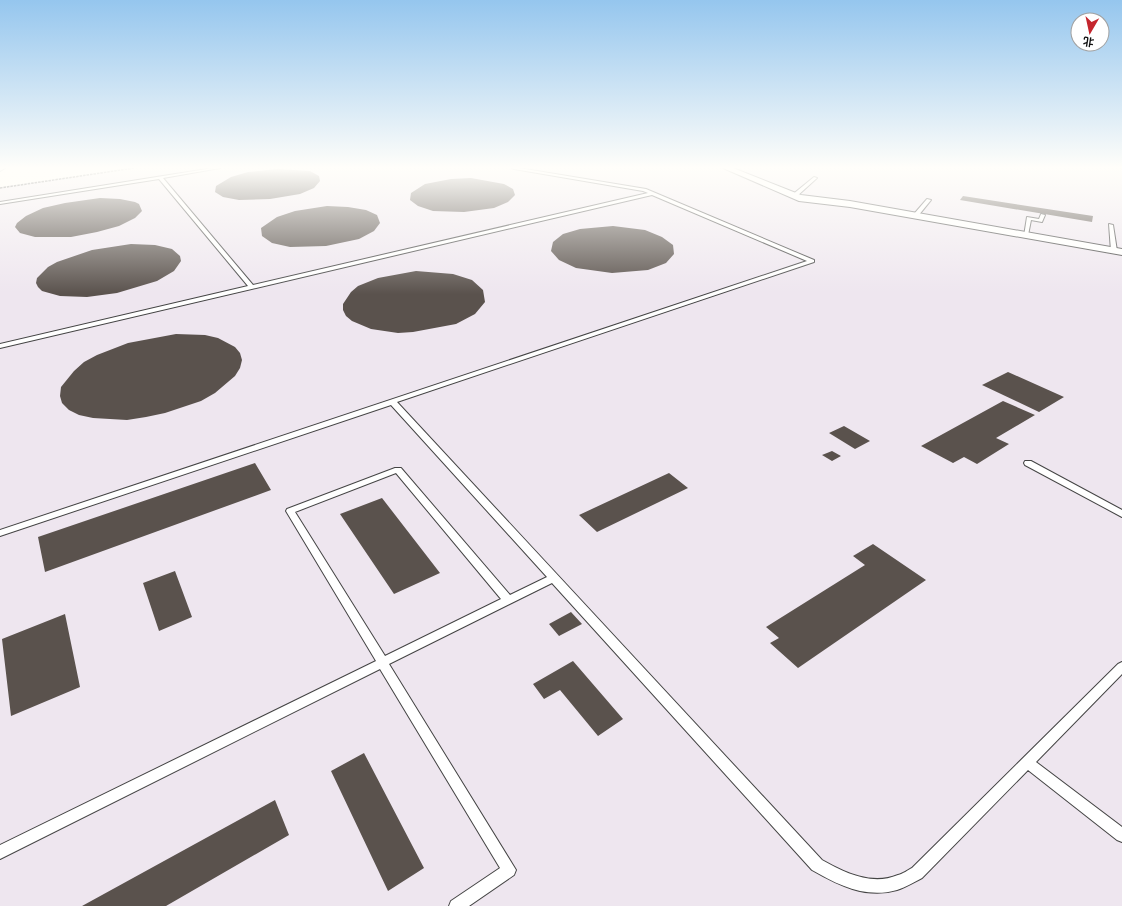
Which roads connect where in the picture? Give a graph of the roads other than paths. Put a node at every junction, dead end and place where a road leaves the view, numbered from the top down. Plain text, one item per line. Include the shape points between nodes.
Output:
1 (188, 210) edge
2 (582, 210) edge
3 (690, 210) edge
4 (888, 210) edge
5 (920, 210) edge
6 (916, 215) junction
7 (1043, 215) dead end
8 (1111, 225) dead end
9 (1026, 235) junction
10 (1118, 252) edge
11 (252, 288) junction
12 (0, 346) edge
13 (392, 401) junction
14 (1028, 463) dead end
15 (1122, 514) edge
16 (0, 533) edge
17 (553, 578) junction
18 (508, 600) junction
19 (382, 663) junction
20 (1122, 667) edge
21 (1027, 762) junction
22 (1122, 835) edge
23 (0, 852) edge
24 (456, 906) edge

1 - 11 lane
2 - 11 lane
3 - 13 lane via 812,261
4 - 6 street
5 - 6 lane
6 - 9 street
7 - 9 lane via 1040,221 1028,218
8 - 10 lane
9 - 10 street
11 - 12 lane
13 - 16 lane
13 - 17 lane
14 - 15 lane
17 - 18 lane
17 - 21 lane via 817,865 843,880 871,886 896,884 917,873
18 - 19 lane
18 - 19 lane via 398,470 290,511
19 - 23 lane
19 - 24 lane via 509,870
20 - 21 lane
21 - 22 lane

